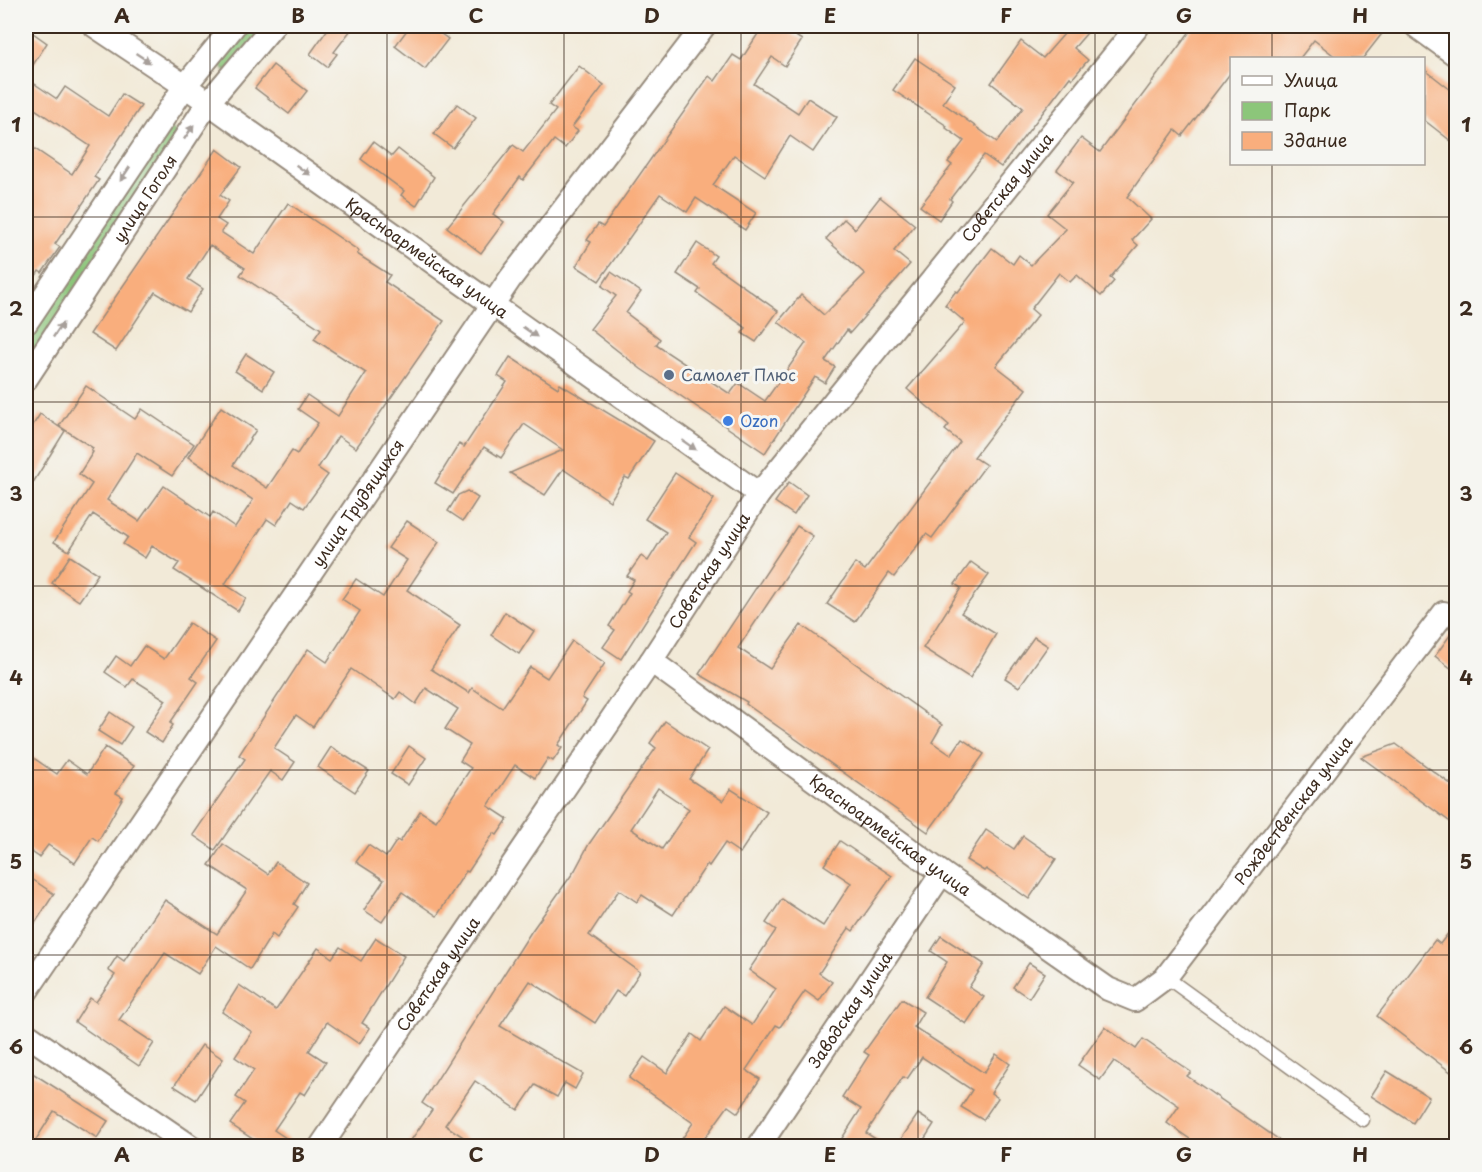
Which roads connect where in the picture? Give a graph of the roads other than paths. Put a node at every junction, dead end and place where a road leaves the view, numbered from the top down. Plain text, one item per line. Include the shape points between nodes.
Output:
1 (95, 26) edge
2 (234, 26) edge
3 (273, 26) edge
4 (704, 26) edge
5 (1138, 26) edge
6 (1416, 26) edge
7 (1456, 55) edge
8 (185, 86) junction
9 (208, 103) junction
10 (492, 305) junction
11 (26, 323) edge
12 (26, 379) edge
13 (759, 494) junction
14 (1444, 613) dead end
15 (651, 661) junction
16 (942, 873) junction
17 (1166, 977) junction
18 (26, 992) edge
19 (1135, 1000) joint
20 (26, 1034) edge
21 (1363, 1120) dead end
22 (190, 1146) edge
23 (321, 1146) edge
24 (759, 1146) edge

1 -> 8 street, Красноармейская улица
2 - 8 street, улица Гоголя
3 - 9 street, улица Гоголя
4 - 10 street, улица Трудящихся
5 - 13 street, Советская улица
6 - 7 street
8 - 9 street, Красноармейская улица
8 -> 11 street, улица Гоголя
9 -> 10 street, Красноармейская улица
12 -> 9 street, улица Гоголя
10 -> 13 street, Красноармейская улица
10 - 18 street, улица Трудящихся
13 - 15 street, Советская улица
14 - 17 street, Рождественская улица
15 - 16 street, Красноармейская улица
15 - 23 street, Советская улица
16 - 19 street, Красноармейская улица via 1108,989
16 - 24 street, Заводская улица
17 - 19 street, Рождественская улица
17 - 21 lane
20 - 22 street

